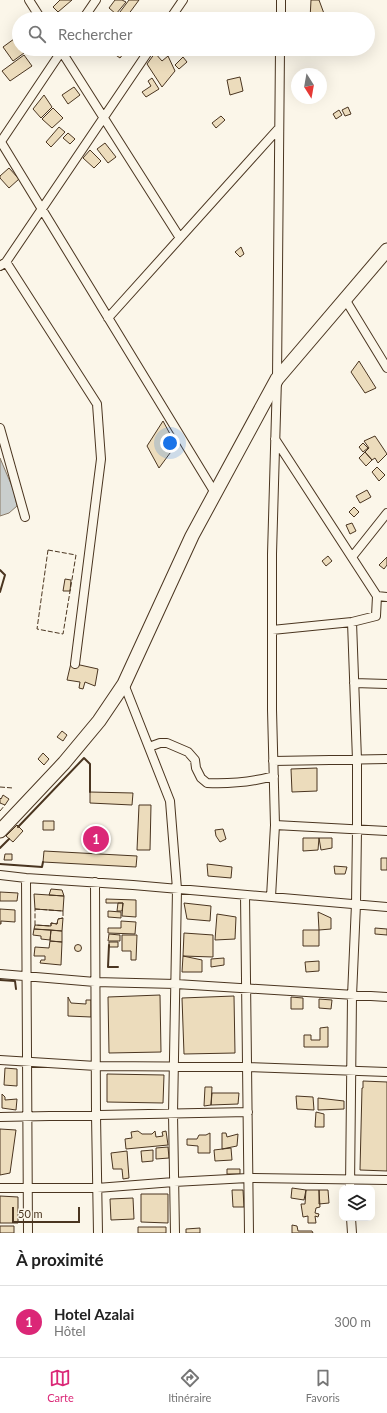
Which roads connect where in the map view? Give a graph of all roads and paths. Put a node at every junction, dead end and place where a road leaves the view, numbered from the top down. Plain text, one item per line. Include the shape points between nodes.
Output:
1 (29, 0) edge
2 (96, 0) edge
3 (183, 0) edge
4 (281, 0) edge
5 (37, 12) edge
6 (88, 12) edge
7 (175, 12) edge
8 (281, 12) edge
9 (58, 56) edge
10 (66, 56) edge
11 (145, 56) edge
12 (280, 56) edge
13 (104, 118) junction
14 (280, 128) junction
15 (0, 142) edge
16 (42, 209) junction
17 (180, 238) junction
18 (387, 250) edge
19 (3, 264) edge
20 (345, 299) junction
21 (108, 318) junction
22 (387, 368) edge
23 (277, 379) junction
24 (0, 428) edge
25 (275, 439) junction
26 (215, 493) junction
27 (387, 513) edge
28 (25, 517) dead end
29 (352, 557) junction
30 (377, 596) junction
31 (387, 597) edge
32 (352, 622) junction
33 (272, 630) junction
34 (75, 664) dead end
35 (354, 683) junction
36 (124, 684) junction
37 (387, 684) edge
38 (148, 747) junction
39 (387, 759) edge
40 (357, 760) junction
41 (273, 761) junction
42 (274, 776) junction
43 (275, 825) junction
44 (357, 829) junction
45 (0, 831) edge
46 (387, 831) edge
47 (0, 875) edge
48 (26, 878) junction
49 (95, 882) junction
50 (178, 889) junction
51 (245, 895) junction
52 (271, 898) junction
53 (356, 904) junction
54 (387, 907) edge
55 (0, 974) edge
56 (27, 976) junction
57 (95, 982) junction
58 (176, 984) junction
59 (246, 989) junction
60 (352, 996) junction
61 (387, 998) edge
62 (0, 1060) edge
63 (27, 1061) junction
64 (96, 1066) junction
65 (174, 1067) junction
66 (247, 1068) junction
67 (351, 1071) junction
68 (387, 1072) edge
69 (248, 1112) junction
70 (173, 1114) junction
71 (96, 1115) junction
72 (27, 1116) junction
73 (0, 1117) edge
74 (248, 1178) junction
75 (387, 1180) edge
76 (174, 1182) junction
77 (350, 1184) edge
78 (0, 1188) edge
79 (28, 1188) junction
80 (97, 1188) junction
81 (351, 1221) edge
82 (28, 1233) edge
83 (98, 1233) edge
84 (174, 1233) edge
85 (248, 1233) edge
86 (352, 1233) edge

1 - 5 street
2 - 6 street
3 - 7 street
4 - 8 street
9 - 15 street
10 - 13 street
11 - 13 street
12 - 14 street
13 - 16 street
13 - 17 street
14 - 17 street
14 - 23 street
15 - 16 street
16 - 19 street
16 - 21 street
17 - 21 street
18 - 20 main road
19 - 34 street via 97,404 101,459
20 - 22 street
20 - 23 main road
21 - 26 street
23 - 25 street
23 - 26 main road
24 - 28 street
25 - 29 street
25 - 33 street
26 - 36 main road via 192,536
27 - 29 street
29 - 30 street
30 - 31 street
30 - 32 street via 376,616
32 - 33 street
32 - 35 street
33 - 41 street
35 - 37 street
35 - 40 street
36 - 38 street
36 - 45 main road via 100,721
38 - 42 street via 167,743 188,752 195,760 201,778 207,783 243,783
38 - 50 street via 170,801
39 - 40 street
40 - 41 street
40 - 44 street
41 - 42 street
42 - 43 street
43 - 44 street
43 - 52 street
44 - 46 street
44 - 53 street
47 - 48 street
48 - 49 street
48 - 56 street
49 - 50 street
49 - 57 street
50 - 51 street
50 - 58 street
51 - 52 street
51 - 59 street
52 - 53 street
53 - 54 street
53 - 60 street
55 - 56 street
56 - 57 street
56 - 63 street
57 - 58 street
57 - 64 street
58 - 59 street
58 - 65 street
59 - 60 street
59 - 66 street
60 - 61 street
60 - 67 street
62 - 63 street
63 - 64 street
63 - 72 street
64 - 65 street
64 - 71 street
65 - 66 street
65 - 70 street
66 - 67 street
66 - 69 street
67 - 68 street
67 - 77 street
69 - 70 street
69 - 74 street
70 - 71 street
70 - 76 street
71 - 72 street
71 - 80 street
72 - 73 street
72 - 79 street
74 - 76 street
74 - 77 street
74 - 85 street
75 - 77 street
76 - 80 street
76 - 84 street
78 - 79 street
79 - 80 street
79 - 82 street
80 - 83 street
81 - 86 street

